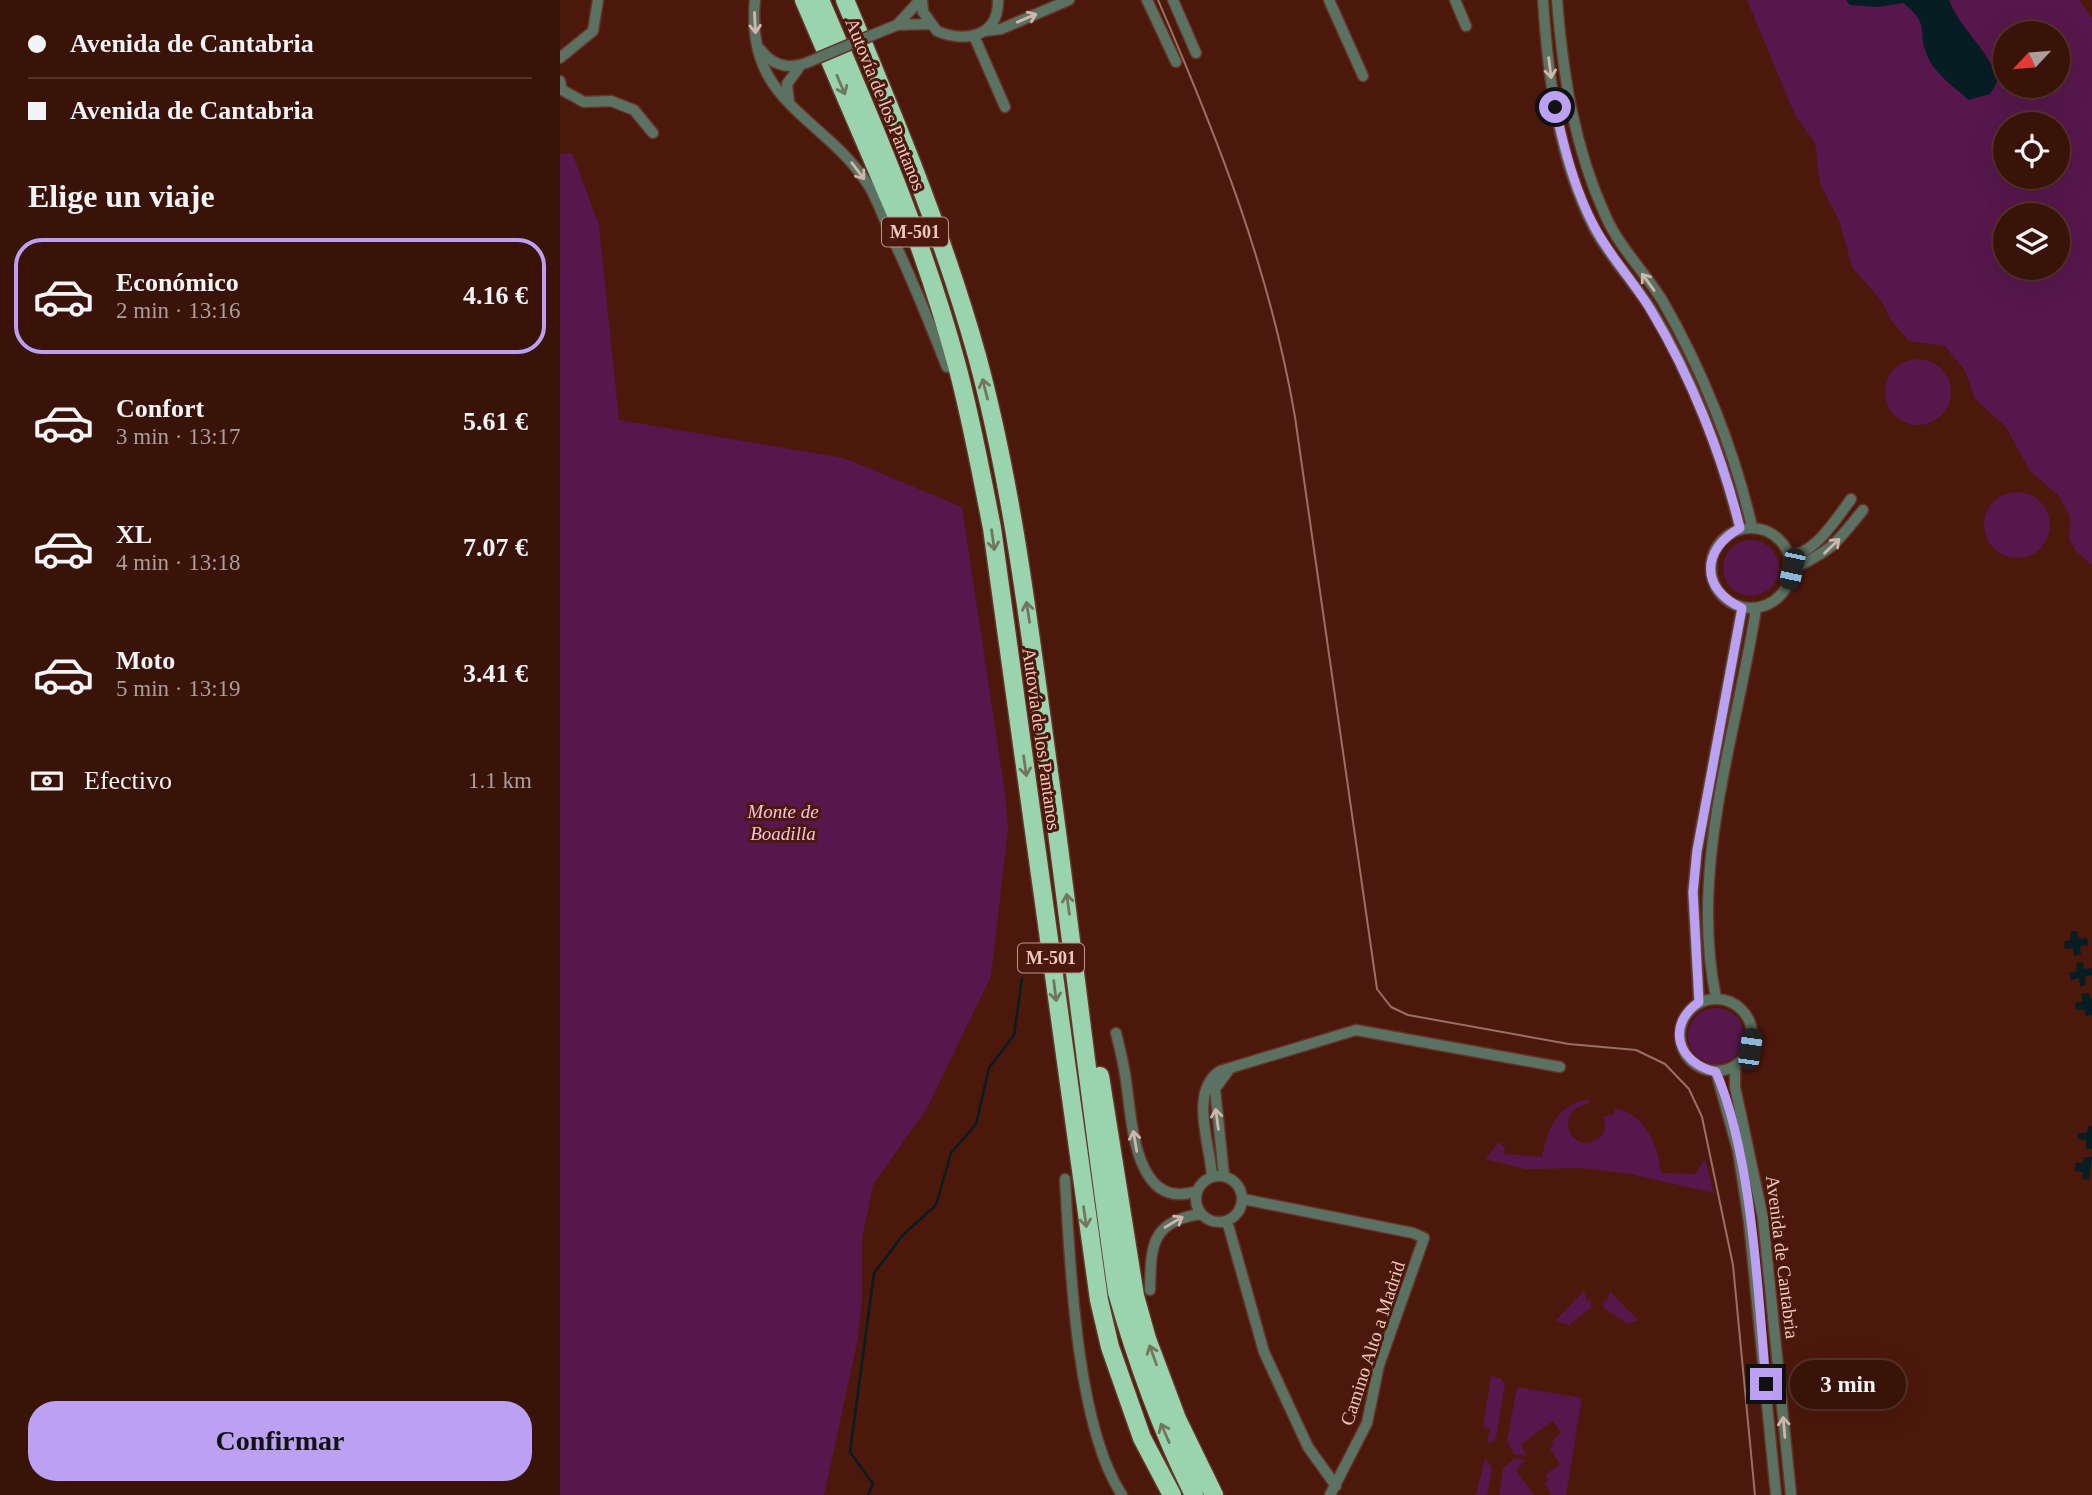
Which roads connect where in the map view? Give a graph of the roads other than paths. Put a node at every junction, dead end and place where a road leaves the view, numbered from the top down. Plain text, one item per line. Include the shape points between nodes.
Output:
1 (598, 0) edge
2 (755, 0) edge
3 (804, 0) edge
4 (820, 0) edge
5 (845, 0) edge
6 (921, 0) edge
7 (998, 0) edge
8 (1069, 0) edge
9 (1147, 0) edge
10 (1173, 0) edge
11 (1329, 0) edge
12 (1455, 0) edge
13 (1543, 0) edge
14 (1557, 0) edge
15 (930, 24) junction
16 (897, 25) junction
17 (1466, 26) dead end
18 (979, 34) junction
19 (758, 47) junction
20 (1196, 53) dead end
21 (560, 58) edge
22 (1176, 62) dead end
23 (800, 66) junction
24 (1363, 76) dead end
25 (560, 81) edge
26 (790, 107) junction
27 (1005, 107) dead end
28 (653, 133) dead end
29 (947, 367) junction
30 (981, 473) junction
31 (1851, 499) dead end
32 (1863, 510) dead end
33 (1752, 527) junction
34 (1740, 528) junction
35 (1789, 553) junction
36 (1792, 569) junction
37 (1742, 608) junction
38 (1756, 609) junction
39 (1077, 971) junction
40 (1716, 998) junction
41 (1699, 1002) junction
42 (1116, 1033) dead end
43 (1560, 1067) dead end
44 (1735, 1067) junction
45 (1231, 1068) junction
46 (1716, 1072) junction
47 (1212, 1176) junction
48 (1224, 1176) junction
49 (1065, 1179) dead end
50 (1197, 1191) junction
51 (1243, 1199) junction
52 (1201, 1214) junction
53 (1227, 1222) junction
54 (1150, 1290) dead end
55 (1142, 1438) junction
56 (1333, 1490) edge
57 (1122, 1495) edge
58 (1160, 1495) edge
59 (1172, 1495) edge
60 (1194, 1495) edge
61 (1214, 1495) edge
62 (1776, 1495) edge
63 (1791, 1495) edge

1 - 21 street via 593,31
2 -> 19 street
3 -> 29 highway via 899,220
4 - 30 highway, Autovía de los Pantanos / M-501 via 874,125 929,273 957,363
39 -> 5 highway, Autovía de los Pantanos / M-501 via 1034,650 997,440 949,268
6 - 15 street
6 - 16 street
7 - 18 street via 993,20
18 -> 8 street
9 - 22 street
10 - 20 street
11 - 24 street
12 - 17 street
13 -> 34 street via 1555,107 1577,185 1594,226 1673,352 1701,414
33 -> 14 street via 1717,418 1685,346 1661,299 1616,236 1589,178 1568,102
15 - 16 street
15 - 18 street via 946,35 965,39
16 - 23 street, bridge
18 - 27 street
19 - 23 street via 775,64
19 - 26 street via 771,80
23 - 26 street via 787,84
25 - 28 street via 562,90 584,102 611,101 634,110
26 -> 29 street via 849,160 870,188 909,269
29 - 30 highway
30 -> 55 highway, Autovía de los Pantanos / M-501 via 1090,1249 1110,1347
31 - 35 street via 1816,543 1799,554
36 -> 32 street via 1835,546
33 - 34 street
33 - 35 street via 1774,534
34 - 37 street via 1715,549 1711,576 1728,602
35 - 36 street
36 - 38 street via 1780,596
37 - 38 street
37 - 41 street via 1697,851 1693,892
38 - 40 street via 1711,850 1708,937
60 -> 39 highway, Autovía de los Pantanos / M-501 via 1153,1407 1117,1292
61 -> 39 highway via 1177,1419 1135,1296 1101,1082
40 - 41 street
40 - 44 street via 1734,1002 1753,1031 1750,1049
41 - 46 street via 1685,1015 1680,1041 1691,1062
50 -> 42 street via 1173,1194 1147,1174 1136,1150
43 - 45 street via 1356,1030
44 - 46 street
63 -> 44 street, Avenida de Cantabria via 1763,1218 1735,1087
45 - 47 street via 1212,1077 1205,1087
48 -> 45 street via 1215,1089
46 - 62 street, Avenida de Cantabria via 1738,1150 1749,1222
47 - 48 street
47 - 50 street
48 - 51 street via 1239,1186
49 - 57 street via 1071,1276 1094,1424 1108,1471
50 - 52 street
51 - 53 street
51 - 56 street, Camino Alto a Madrid via 1424,1238 1380,1365 1367,1423
52 - 53 street via 1210,1221
54 -> 52 street via 1151,1251 1158,1233 1183,1216
53 - 56 street via 1264,1352
55 - 58 highway via 1144,1458
55 - 59 highway, Autovía de los Pantanos / M-501

